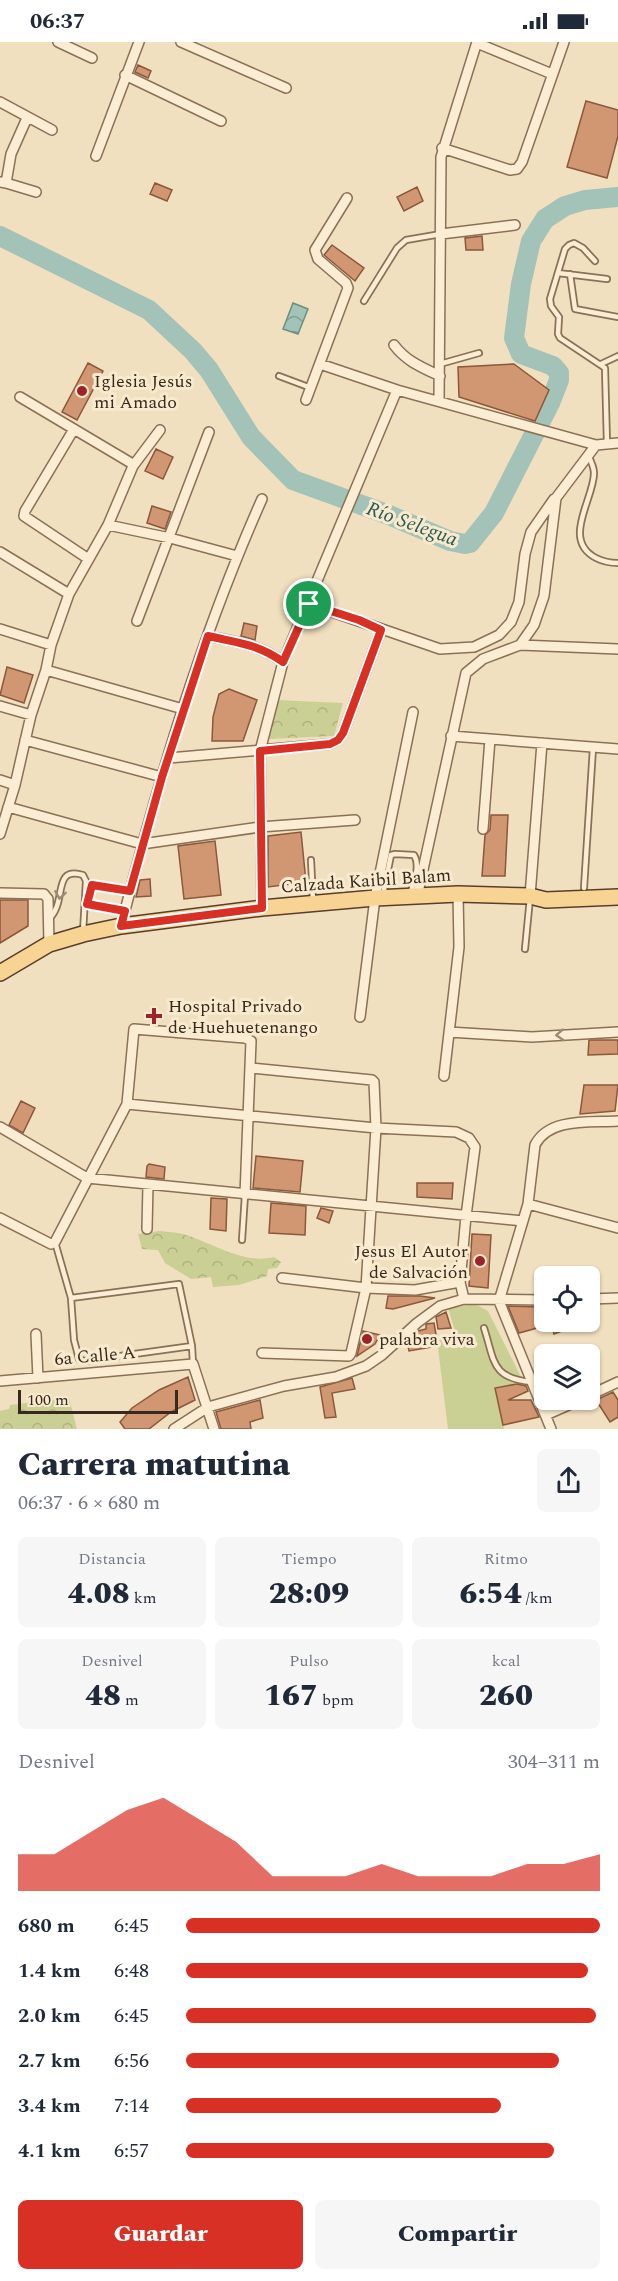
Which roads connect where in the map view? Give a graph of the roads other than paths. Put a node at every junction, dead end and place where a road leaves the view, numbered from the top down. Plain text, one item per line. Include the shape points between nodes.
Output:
1 (58, 42) edge
2 (139, 42) edge
3 (182, 42) edge
4 (564, 42) edge
5 (477, 43) edge
6 (92, 58) dead end
7 (552, 74) junction
8 (125, 75) junction
9 (286, 88) dead end
10 (0, 102) edge
11 (27, 118) junction
12 (221, 121) dead end
13 (52, 130) dead end
14 (442, 148) junction
15 (96, 156) dead end
16 (3, 182) edge
17 (36, 192) dead end
18 (347, 198) dead end
19 (515, 225) dead end
20 (441, 234) junction
21 (595, 261) dead end
22 (558, 273) junction
23 (570, 274) junction
24 (606, 279) dead end
25 (364, 301) dead end
26 (618, 317) edge
27 (394, 345) dead end
28 (479, 353) dead end
29 (618, 356) edge
30 (440, 363) junction
31 (320, 364) junction
32 (601, 364) junction
33 (279, 376) dead end
34 (440, 376) junction
35 (311, 388) junction
36 (398, 390) junction
37 (20, 397) dead end
38 (306, 400) dead end
39 (440, 400) junction
40 (74, 429) junction
41 (160, 430) dead end
42 (209, 432) dead end
43 (618, 443) edge
44 (607, 444) junction
45 (596, 445) junction
46 (588, 455) junction
47 (133, 466) junction
48 (556, 498) junction
49 (262, 499) dead end
50 (108, 525) junction
51 (170, 538) junction
52 (0, 552) edge
53 (237, 556) junction
54 (87, 558) junction
55 (618, 563) edge
56 (69, 594) junction
57 (309, 604) junction
58 (137, 621) dead end
59 (0, 629) edge
60 (381, 630) junction
61 (208, 636) junction
62 (51, 645) junction
63 (520, 645) junction
64 (618, 649) edge
65 (283, 662) junction
66 (46, 670) junction
67 (0, 706) edge
68 (183, 709) junction
69 (413, 712) dead end
70 (31, 715) junction
71 (451, 736) junction
72 (490, 739) junction
73 (25, 740) junction
74 (542, 743) junction
75 (593, 748) junction
76 (618, 749) edge
77 (260, 751) junction
78 (169, 758) junction
79 (162, 777) junction
80 (0, 780) edge
81 (15, 785) junction
82 (8, 807) junction
83 (355, 820) dead end
84 (260, 827) junction
85 (483, 829) dead end
86 (0, 834) edge
87 (142, 844) junction
88 (311, 860) dead end
89 (384, 870) junction
90 (618, 887) edge
91 (584, 888) junction
92 (130, 891) junction
93 (0, 893) edge
94 (458, 894) junction
95 (530, 896) junction
96 (413, 897) junction
97 (618, 897) edge
98 (378, 898) junction
99 (313, 903) junction
100 (262, 908) junction
101 (123, 918) junction
102 (48, 919) junction
103 (83, 934) junction
104 (49, 944) junction
105 (525, 949) dead end
106 (0, 973) edge
107 (360, 1017) dead end
108 (449, 1032) junction
109 (618, 1032) edge
110 (251, 1068) junction
111 (444, 1076) dead end
112 (127, 1104) junction
113 (248, 1116) junction
114 (618, 1121) edge
115 (0, 1128) edge
116 (376, 1128) junction
117 (87, 1178) junction
118 (148, 1185) junction
119 (245, 1195) junction
120 (528, 1204) junction
121 (373, 1206) junction
122 (466, 1216) junction
123 (0, 1218) edge
124 (523, 1221) junction
125 (618, 1228) edge
126 (147, 1229) dead end
127 (242, 1240) dead end
128 (55, 1242) junction
129 (282, 1278) dead end
130 (460, 1282) junction
131 (366, 1288) junction
132 (71, 1298) junction
133 (618, 1298) edge
134 (464, 1299) junction
135 (600, 1299) edge
136 (534, 1300) edge
137 (499, 1301) junction
138 (484, 1328) dead end
139 (36, 1334) dead end
140 (192, 1346) junction
141 (262, 1353) dead end
142 (193, 1364) junction
143 (38, 1378) junction
144 (0, 1381) edge
145 (532, 1382) junction
146 (618, 1382) edge
147 (600, 1390) edge
148 (208, 1407) junction
149 (557, 1410) edge
150 (546, 1415) junction
151 (174, 1429) edge
152 (214, 1429) edge
153 (551, 1429) edge

1 - 6 street
2 - 8 street
3 - 9 street
4 - 7 street
5 - 7 street
5 - 14 street
7 - 14 street via 517,169
8 - 12 street
8 - 15 street
10 - 11 street
11 - 13 street
11 - 16 street
14 - 20 street
16 - 17 street
18 - 31 street via 315,250 318,260 348,288
19 - 20 street
20 - 25 lane via 406,240
20 - 30 street
21 - 22 lane via 574,243 565,249
22 - 23 lane
22 - 32 lane via 549,299 559,317 558,334
23 - 24 lane
23 - 26 lane via 575,309
27 - 34 street via 412,363
28 - 30 lane
29 - 32 lane
30 - 34 street
31 - 35 street
31 - 36 street
32 - 44 lane via 606,374
33 - 35 lane
34 - 39 street
35 - 38 street
36 - 39 street
36 - 57 street
37 - 40 street
39 - 45 street
40 - 47 street
40 - 54 street via 24,516
41 - 47 street
42 - 51 street
43 - 44 street
44 - 45 street
45 - 46 street
46 - 48 street
46 - 55 lane via 595,470 582,518 581,544 600,560
47 - 50 street
48 - 60 street via 531,532 519,602 511,622 499,635 474,647 440,650
48 - 63 street via 544,596 534,625
49 - 53 street
50 - 51 street
50 - 54 street
51 - 53 street
51 - 58 street
52 - 56 street
53 - 61 street
54 - 56 street
56 - 62 street
57 - 60 street
57 - 65 street
59 - 62 street
60 - 77 street via 338,740
61 - 65 street via 256,646
61 - 68 street
62 - 66 street
63 - 64 street
63 - 71 street via 483,659 466,673
65 - 77 street
66 - 68 street
66 - 70 street
67 - 70 street
68 - 78 street
69 - 89 street
70 - 73 street
71 - 72 street
71 - 96 street
72 - 74 street
72 - 85 street
73 - 79 street
73 - 81 street
74 - 75 street
74 - 95 street
75 - 76 street
75 - 91 lane
77 - 78 street
77 - 84 street
78 - 79 street
79 - 87 street
80 - 81 street
81 - 82 street
82 - 86 street
82 - 87 street
83 - 84 street
84 - 87 street
84 - 100 street
87 - 92 street
88 - 99 lane
89 - 96 lane via 392,855 414,855 417,867
89 - 98 street
90 - 91 main road, Calzada Kaibil Balam
91 - 95 main road, Calzada Kaibil Balam via 546,890
92 - 101 street
92 - 101 lane via 90,887 89,905
93 - 102 street via 44,894 48,899
94 - 95 main road, Calzada Kaibil Balam
94 - 96 main road, Calzada Kaibil Balam
94 - 108 street via 459,946
95 - 97 main road, Calzada Kaibil Balam via 546,900
95 - 105 lane
96 - 98 main road, Calzada Kaibil Balam
98 - 99 main road, Calzada Kaibil Balam
98 - 107 street
99 - 100 main road, Calzada Kaibil Balam
100 - 101 main road, Calzada Kaibil Balam
101 - 103 main road, Calzada Kaibil Balam
103 -> 102 lane via 83,875 74,872 64,877 57,909
102 - 104 street
103 - 104 main road, Calzada Kaibil Balam
104 - 106 main road, Calzada Kaibil Balam
109 -> 108 street via 532,1037
108 - 111 street
110 - 112 street via 251,1042 247,1038 134,1029
110 - 113 street
110 - 116 street via 372,1080
112 - 113 street
112 - 117 street
113 - 116 street
113 - 119 street
114 - 120 street via 560,1125 542,1134 535,1144
115 - 117 street
116 - 121 street
116 - 122 street via 456,1132 469,1138 475,1147
117 - 118 street
117 - 128 street
118 - 119 street
118 - 126 street
119 - 121 street
119 - 127 lane
120 - 124 street
120 - 125 street
121 - 122 street
121 - 131 street
122 - 124 street
122 - 130 street
123 - 128 street via 51,1244
124 - 137 street
128 - 132 lane
129 - 131 street
130 - 131 street via 415,1290
130 - 134 street
131 - 141 street via 350,1355
132 - 140 lane via 179,1284
132 - 140 lane via 74,1340 79,1359 84,1361
133 - 135 street
134 - 137 street
134 - 148 street via 440,1306 382,1355 354,1371
136 - 137 street
137 - 145 street
138 - 145 lane via 498,1369 509,1379
139 - 143 street
140 - 142 lane
142 - 143 street, 6a Calle A
142 - 148 street
143 - 144 street, 6a Calle A
145 - 150 street
146 - 147 street
148 - 151 street
148 - 152 street
149 - 150 street
150 - 153 street

